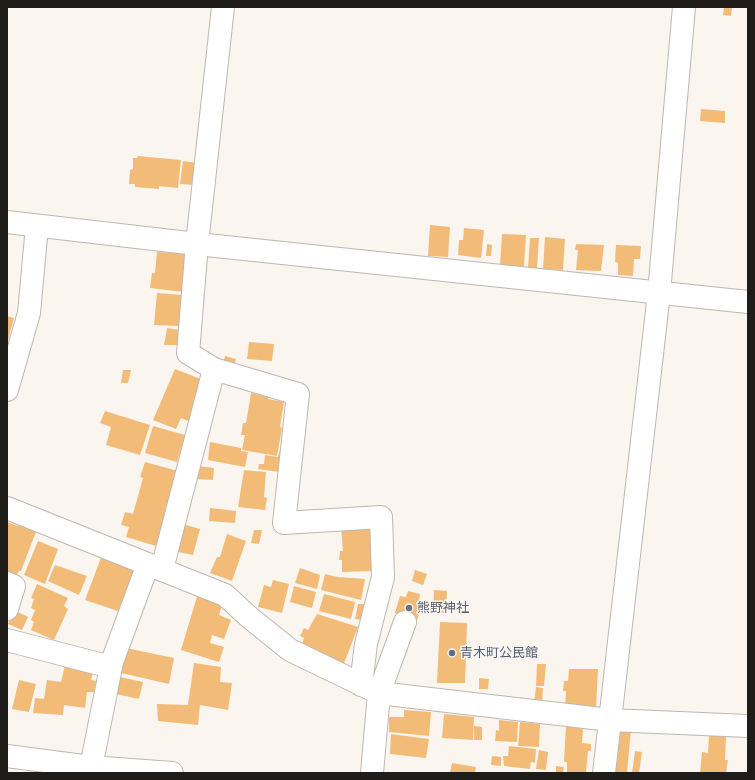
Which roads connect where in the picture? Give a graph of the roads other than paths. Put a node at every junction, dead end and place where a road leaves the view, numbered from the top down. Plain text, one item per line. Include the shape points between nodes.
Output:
1 (223, 7) edge
2 (684, 7) edge
3 (7, 222) edge
4 (37, 226) junction
5 (197, 244) junction
6 (659, 293) junction
7 (748, 302) edge
8 (214, 369) junction
9 (7, 390) edge
10 (7, 508) edge
11 (155, 567) junction
12 (7, 583) edge
13 (7, 608) edge
14 (405, 622) dead end
15 (7, 640) edge
16 (110, 667) junction
17 (370, 689) junction
18 (610, 720) junction
19 (748, 726) edge
20 (7, 756) edge
21 (91, 767) junction
22 (145, 772) edge
23 (172, 773) edge
24 (372, 773) edge
25 (604, 773) edge

1 - 5 street
2 - 6 street
3 - 4 street
4 - 5 street
4 - 9 street via 29,313
5 - 6 street
5 - 8 street via 188,353
6 - 7 street
6 - 18 street
8 - 11 street
8 - 17 street via 298,394 284,523 381,516 383,577 366,644
10 - 11 street
11 - 16 street
11 - 17 street via 225,595 290,650
12 - 13 street via 14,586
14 - 17 street
15 - 16 street
16 - 21 street
17 - 18 street
17 - 24 street
18 - 19 street
18 - 25 street
20 - 21 street
21 - 22 street
22 - 23 street

